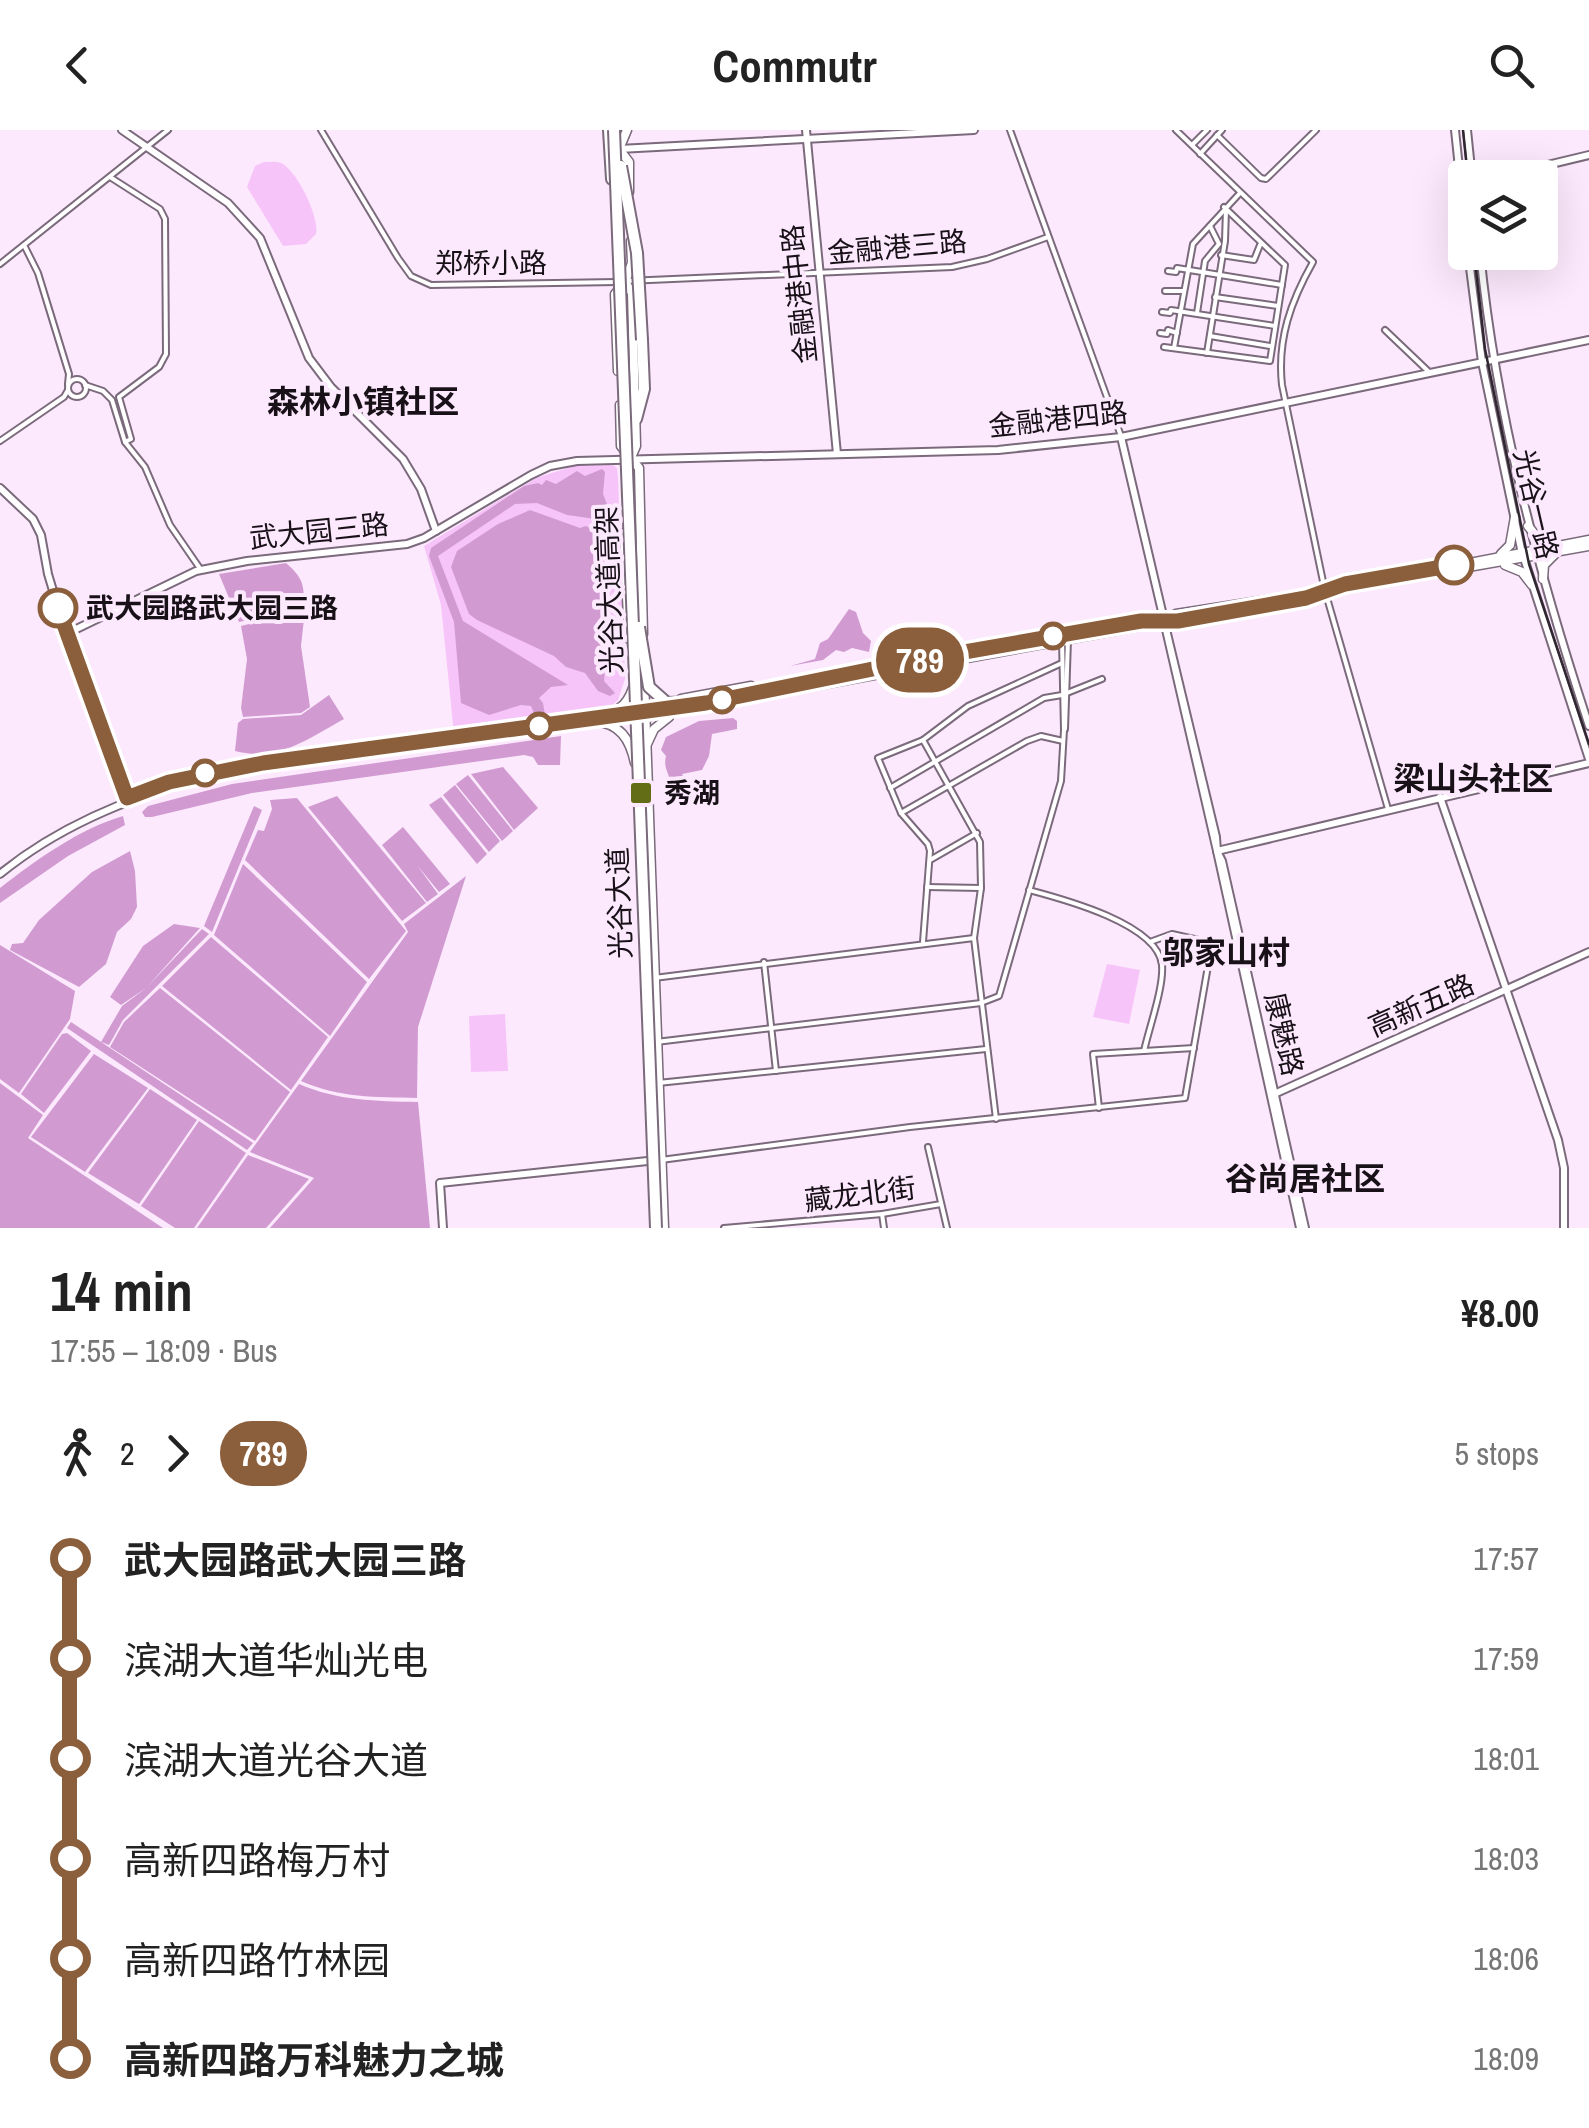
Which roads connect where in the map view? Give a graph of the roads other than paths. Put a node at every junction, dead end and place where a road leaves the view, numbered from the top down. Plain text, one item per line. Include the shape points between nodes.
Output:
1 (122, 130) edge
2 (168, 130) edge
3 (320, 130) edge
4 (616, 130) edge
5 (974, 130) edge
6 (1010, 130) edge
7 (1176, 130) edge
8 (1194, 130) edge
9 (1207, 130) edge
10 (1222, 130) edge
11 (1315, 130) edge
12 (1456, 130) edge
13 (1467, 130) edge
14 (806, 134) edge
15 (1201, 136) junction
16 (1217, 136) junction
17 (148, 146) junction
18 (1192, 146) junction
19 (614, 147) junction
20 (1200, 154) junction
21 (1589, 155) edge
22 (1460, 160) edge
23 (1470, 160) edge
24 (1558, 162) edge
25 (621, 166) junction
26 (110, 176) junction
27 (1240, 193) junction
28 (614, 195) joint
29 (1225, 208) junction
30 (1210, 226) junction
31 (1048, 237) junction
32 (1260, 243) junction
33 (24, 246) junction
34 (1190, 250) junction
35 (1221, 255) junction
36 (1205, 262) junction
37 (0, 264) edge
38 (1188, 270) junction
39 (1470, 270) edge
40 (1482, 270) edge
41 (1168, 271) dead end
42 (1204, 272) junction
43 (820, 274) junction
44 (1218, 275) junction
45 (625, 282) junction
46 (1282, 285) junction
47 (1165, 291) dead end
48 (1184, 291) junction
49 (1215, 297) junction
50 (1278, 306) junction
51 (1162, 312) dead end
52 (1181, 312) junction
53 (1196, 314) junction
54 (1212, 317) junction
55 (1275, 326) junction
56 (1385, 330) dead end
57 (1160, 333) dead end
58 (1177, 333) junction
59 (1210, 336) junction
60 (1589, 340) edge
61 (1272, 346) junction
62 (1164, 347) dead end
63 (1174, 348) junction
64 (1207, 352) junction
65 (1494, 360) junction
66 (1482, 362) junction
67 (69, 374) junction
68 (1430, 374) junction
69 (78, 379) junction
70 (85, 385) junction
71 (68, 387) junction
72 (92, 388) junction
73 (84, 394) junction
74 (64, 397) junction
75 (73, 397) junction
76 (1286, 404) junction
77 (636, 419) junction
78 (1121, 436) junction
79 (0, 440) edge
80 (125, 442) junction
81 (837, 454) junction
82 (631, 460) junction
83 (0, 488) edge
84 (1515, 518) junction
85 (1528, 526) junction
86 (436, 531) junction
87 (1589, 543) edge
88 (1560, 548) junction
89 (1535, 554) junction
90 (1523, 556) junction
91 (1494, 561) junction
92 (201, 570) junction
93 (1542, 579) junction
94 (1532, 584) junction
95 (1325, 590) junction
96 (638, 620) junction
97 (1164, 621) junction
98 (66, 634) junction
99 (1065, 640) junction
100 (1062, 662) junction
101 (643, 663) junction
102 (864, 671) junction
103 (1102, 679) dead end
104 (633, 688) junction
105 (1065, 694) junction
106 (682, 712) junction
107 (645, 714) junction
108 (633, 715) junction
109 (593, 720) junction
110 (1589, 726) edge
111 (923, 740) junction
112 (1063, 741) junction
113 (646, 758) junction
114 (1589, 761) edge
115 (936, 762) junction
116 (637, 771) junction
117 (950, 787) junction
118 (890, 788) junction
119 (1439, 798) junction
120 (128, 800) junction
121 (1388, 809) junction
122 (900, 813) junction
123 (977, 833) junction
124 (1216, 851) junction
125 (930, 860) junction
126 (0, 872) edge
127 (928, 887) junction
128 (981, 888) junction
129 (1029, 890) junction
130 (974, 938) junction
131 (922, 942) junction
132 (1150, 942) junction
133 (1589, 952) edge
134 (764, 962) junction
135 (654, 978) junction
136 (1506, 992) junction
137 (981, 1003) junction
138 (770, 1028) junction
139 (656, 1042) junction
140 (1194, 1048) junction
141 (987, 1049) junction
142 (1144, 1051) junction
143 (776, 1071) junction
144 (658, 1083) junction
145 (1273, 1094) junction
146 (1099, 1108) junction
147 (996, 1118) junction
148 (928, 1147) dead end
149 (660, 1160) junction
150 (649, 1161) junction
151 (941, 1204) junction
152 (882, 1214) junction
153 (443, 1228) edge
154 (658, 1228) edge
155 (724, 1228) edge
156 (884, 1228) edge
157 (947, 1228) edge
158 (1302, 1228) edge
159 (1563, 1228) edge

1 - 17 street
2 - 17 street
3 - 45 street, 郑桥小路 via 419,282
4 - 19 highway, bridge
4 - 19 main road
4 - 25 highway, 光谷大道高架, bridge
4 - 154 highway, 光谷大道高架, bridge
5 - 14 street
6 - 31 street
7 - 18 street
8 - 15 street
9 - 15 street
10 - 16 street
11 - 16 street via 1264,179
12 - 22 street
13 - 23 street
14 - 19 street
14 - 43 street, 金融港中路
15 - 18 street
16 - 20 street
17 - 26 street
17 - 86 street via 228,203 260,238 309,358 404,458
18 - 20 street
19 - 28 highway
19 - 45 main road, 光谷大道 via 628,162 632,263
20 - 27 street
21 - 24 street
25 - 77 highway, bridge via 637,253 644,390
25 - 96 highway, 光谷大道高架, bridge
26 - 33 street
26 - 80 street via 165,219 166,354 119,398 131,439
27 - 29 street
27 - 76 street via 1313,262 1283,336
28 - 45 main road, 光谷大道 via 614,263
29 - 30 street
29 - 32 street
29 - 35 street
30 - 34 street
30 - 36 street via 1219,244
31 - 43 street, 金融港三路 via 952,268
31 - 78 street
32 - 35 street via 1254,260
32 - 46 street via 1285,265
33 - 37 street
33 - 67 street
34 - 36 street
34 - 38 street
35 - 44 street
36 - 42 street
38 - 41 street
38 - 42 street
38 - 48 street
39 - 66 street, 光谷一路
40 - 65 street, 光谷一路
42 - 44 street
42 - 53 street
43 - 45 street, 金融港三路
43 - 81 street, 金融港中路
44 - 46 street
44 - 49 street
45 - 77 main road, 光谷大道 via 632,294
45 - 82 main road, 光谷大道 via 615,294 616,326 621,446
46 - 50 street
47 - 48 street
48 - 52 street
49 - 50 street
49 - 54 street
50 - 55 street
51 - 52 street
52 - 53 street
52 - 58 street
53 - 54 street
54 - 55 street
54 - 59 street
55 - 61 street
56 - 68 street
57 - 58 street
58 - 63 street
59 - 61 street
59 - 64 street
60 - 65 street, 金融港四路
61 - 64 street via 1270,361
62 - 63 street
63 - 64 street
65 - 66 street, 金融港四路
65 - 85 street, 光谷一路
66 - 68 street, 金融港四路
66 - 84 street, 光谷一路
67 - 69 street
67 - 71 street
68 - 76 street, 金融港四路
69 - 70 street
69 - 71 street
70 - 72 street
70 - 73 street
71 - 74 street
71 - 75 street
72 - 73 street
72 - 80 street via 112,400
73 - 75 street
74 - 75 street
74 - 79 street
76 - 78 street, 金融港四路
76 - 95 street
77 - 82 main road, 光谷大道
78 - 81 street, 金融港四路 via 998,450
78 - 97 street, 康魅路
80 - 92 street
81 - 82 street, 金融港四路
82 - 86 street, 武大园三路 via 550,466
82 - 101 main road, 光谷大道 via 639,468
82 - 104 main road, 光谷大道 via 623,468
83 - 98 street via 41,535
84 - 90 street, 光谷一路
84 - 91 main road via 1510,545
85 - 88 main road via 1541,542
85 - 89 street, 光谷一路
86 - 92 street, 武大园三路 via 407,544
87 - 88 main road
88 - 89 main road
88 - 93 main road via 1546,560
89 - 90 main road
89 - 93 street, 光谷一路
90 - 91 main road
90 - 94 street, 光谷一路
91 - 94 main road via 1522,572
91 - 95 main road
92 - 98 street, 武大园三路
93 - 110 street, 光谷一路
94 - 114 street, 光谷一路
95 - 97 main road
95 - 121 street
96 - 102 highway, bridge via 650,686 667,704
96 - 154 highway, 光谷大道高架, bridge
97 - 99 main road
97 - 102 main road
97 - 124 street, 康魅路
98 - 120 street
99 - 100 street
99 - 105 street
99 - 106 main road
100 - 105 street
100 - 111 street via 968,706
101 - 102 main road via 660,696 677,699
101 - 107 main road, 光谷大道
102 - 107 main road
103 - 105 street
104 - 108 main road, 光谷大道
104 - 109 main road via 625,705
105 - 112 street
105 - 115 street via 1044,698
106 - 107 main road
106 - 113 main road via 654,729
107 - 108 street
107 - 113 main road, 光谷大道
108 - 109 street
108 - 116 main road, 光谷大道
109 - 116 main road via 626,736
109 - 120 street via 206,777
111 - 115 street
111 - 118 street via 878,758
112 - 117 street via 1027,741
112 - 129 street via 1060,781
113 - 135 main road, 光谷大道
114 - 119 street
115 - 117 street
115 - 118 street
116 - 150 main road, 光谷大道
117 - 122 street
117 - 123 street
118 - 122 street
119 - 121 street
119 - 136 street
120 - 126 street via 78,819
121 - 124 street
122 - 125 street via 928,844
123 - 125 street
123 - 128 street
124 - 145 street, 康魅路
125 - 127 street
127 - 128 street
127 - 131 street
128 - 130 street
129 - 132 street via 1094,908
129 - 137 street via 999,996
130 - 131 street
130 - 137 street
131 - 134 street
132 - 140 street via 1172,934 1212,943
132 - 142 street via 1162,969
133 - 136 street, 高新五路
134 - 135 street
134 - 138 street
135 - 139 main road, 光谷大道
136 - 145 street, 高新五路
136 - 159 street via 1558,1140
137 - 138 street
137 - 141 street
138 - 139 street
138 - 143 street
139 - 144 main road, 光谷大道
140 - 142 street
140 - 146 street via 1185,1098
141 - 143 street
141 - 147 street
142 - 146 street via 1093,1054
143 - 144 street
144 - 149 main road, 光谷大道
145 - 158 street, 康魅路
146 - 147 street
147 - 149 street
148 - 151 street
149 - 150 street
149 - 154 main road, 光谷大道
150 - 153 street via 440,1183
150 - 154 main road, 光谷大道
151 - 152 street, 藏龙北街
151 - 157 street
152 - 155 street, 藏龙北街
152 - 156 street

